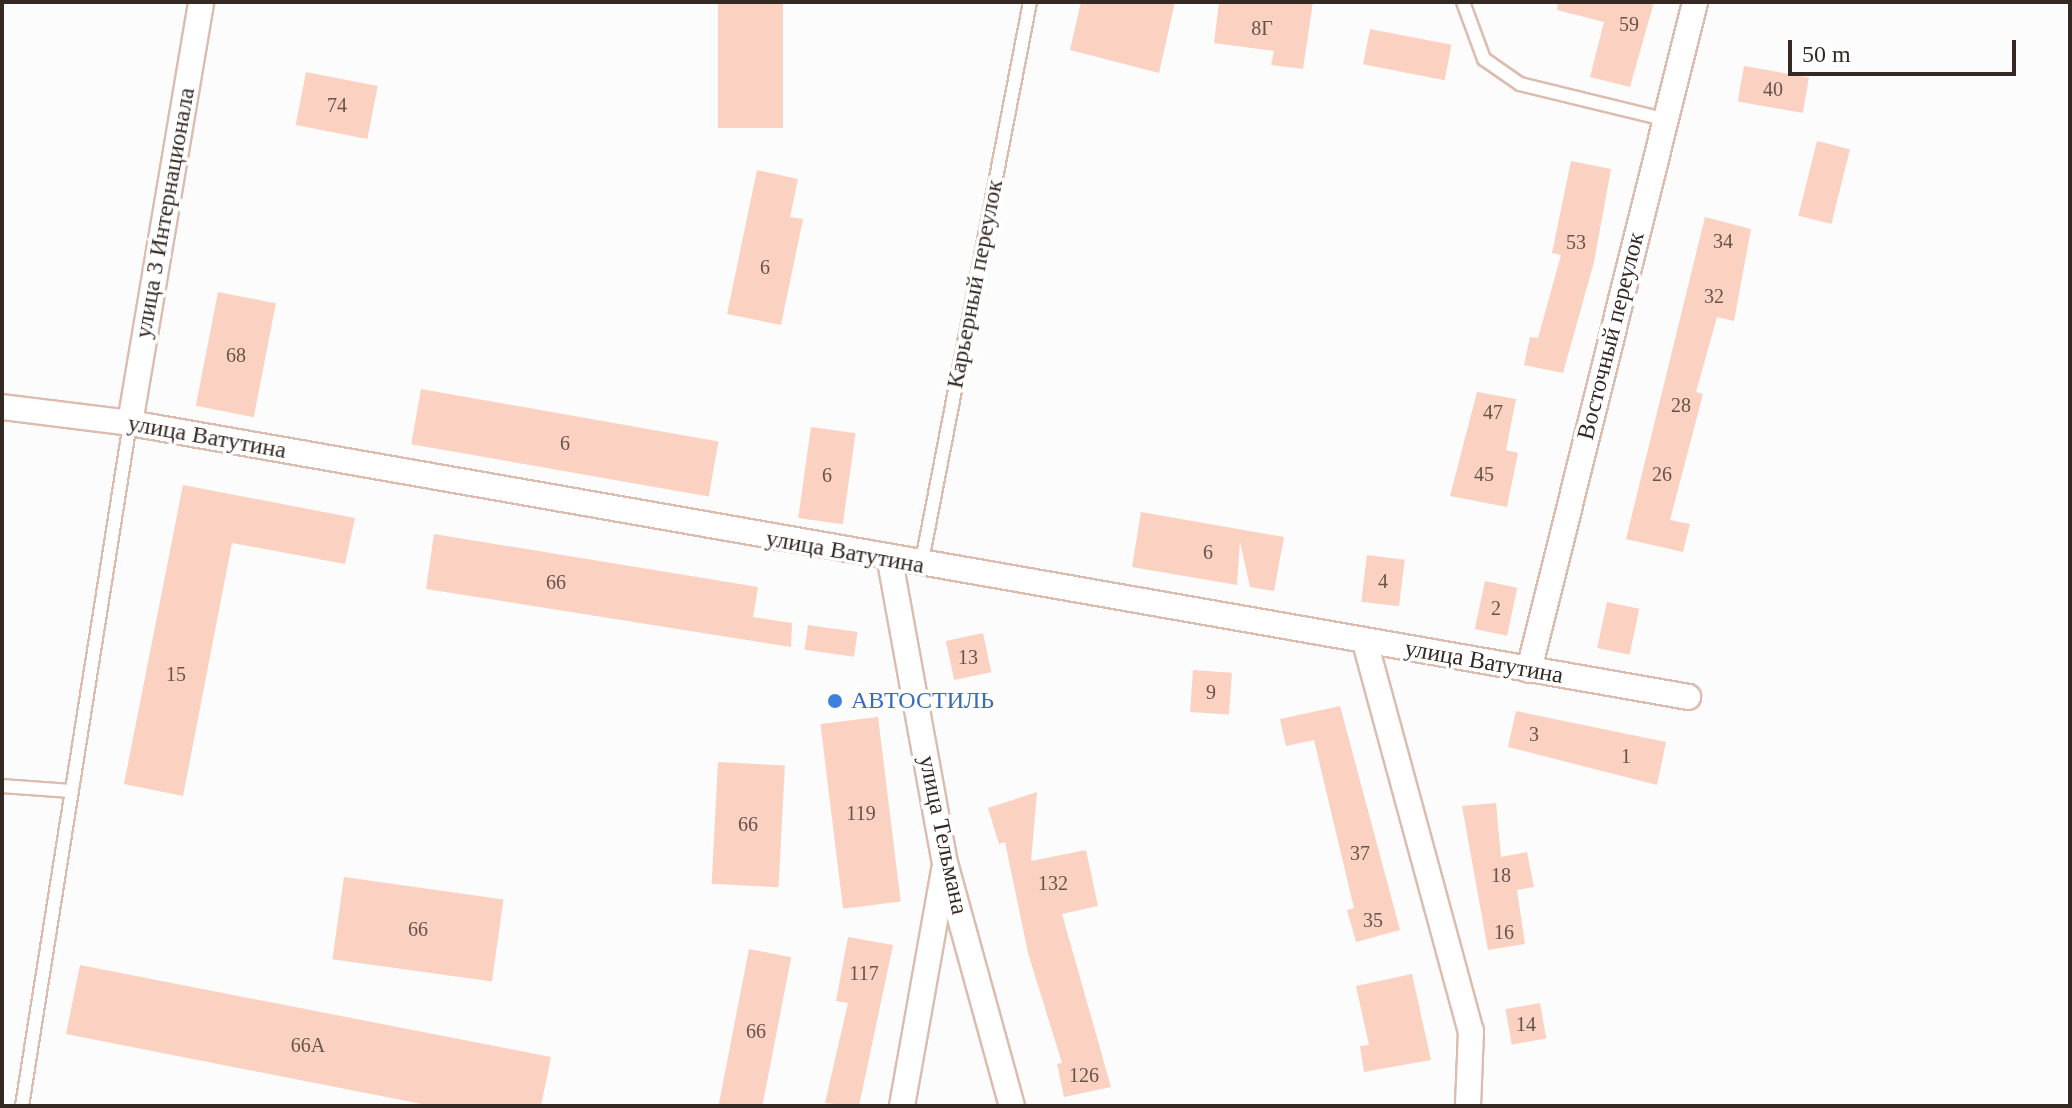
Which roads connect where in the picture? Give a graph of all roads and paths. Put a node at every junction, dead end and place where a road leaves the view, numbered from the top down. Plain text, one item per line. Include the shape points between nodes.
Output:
1 (201, 2) edge
2 (1030, 2) edge
3 (1463, 2) edge
4 (1695, 2) edge
5 (1664, 119) junction
6 (2, 407) edge
7 (130, 423) junction
8 (890, 561) junction
9 (921, 566) junction
10 (1365, 642) junction
11 (1529, 670) junction
12 (1688, 697) dead end
13 (2, 786) edge
14 (72, 791) junction
15 (945, 863) junction
16 (22, 1106) edge
17 (902, 1106) edge
18 (1012, 1106) edge
19 (1468, 1106) edge

1 - 7 street, улица 3 Интернационала
2 - 9 lane, Карьерный переулок
3 - 5 lane via 1484,59 1520,84
4 - 5 street, Восточный переулок
5 - 11 street, Восточный переулок
6 - 7 street, улица Ватутина
7 - 8 street, улица Ватутина
7 - 14 lane
8 - 9 street, улица Ватутина
8 - 15 street, улица Тельмана
9 - 10 street, улица Ватутина
10 - 11 street, улица Ватутина
10 - 19 street via 1471,1031
11 - 12 street, улица Ватутина
13 - 14 lane
14 - 16 lane
15 - 17 street
15 - 18 street, улица Тельмана

